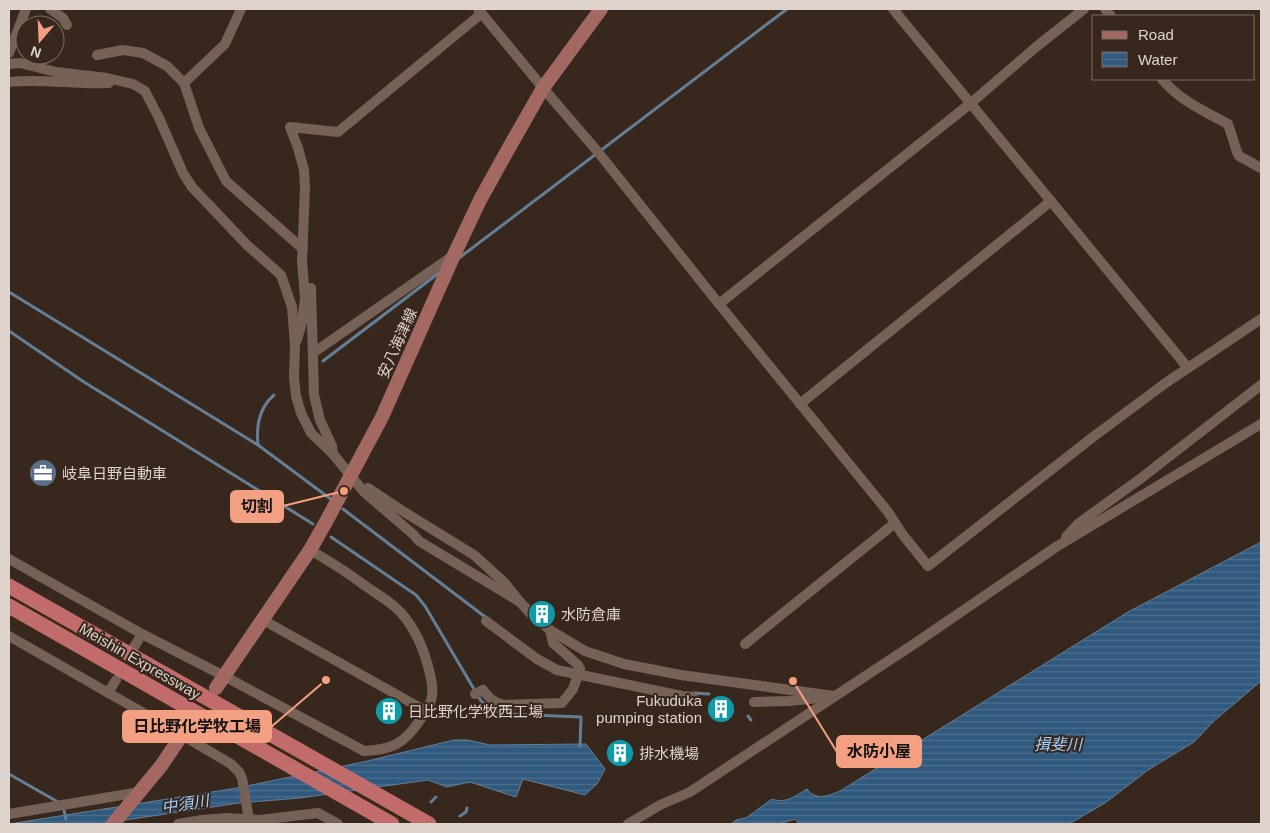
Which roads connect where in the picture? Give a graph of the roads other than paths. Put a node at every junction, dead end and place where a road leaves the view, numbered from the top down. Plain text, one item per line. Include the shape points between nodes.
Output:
1 (26, 9) edge
2 (50, 9) edge
3 (241, 9) edge
4 (601, 9) edge
5 (893, 9) edge
6 (1084, 9) edge
7 (480, 11) edge
8 (67, 26) dead end
9 (9, 52) edge
10 (97, 55) dead end
11 (9, 64) edge
12 (1163, 80) edge
13 (9, 82) edge
14 (122, 82) junction
15 (184, 83) junction
16 (544, 88) junction
17 (972, 103) junction
18 (1261, 168) edge
19 (1051, 201) junction
20 (302, 249) junction
21 (454, 255) junction
22 (302, 260) junction
23 (719, 304) junction
24 (1261, 319) edge
25 (295, 345) junction
26 (313, 353) junction
27 (1188, 368) junction
28 (1261, 385) edge
29 (800, 404) junction
30 (1261, 424) edge
31 (333, 454) junction
32 (351, 477) junction
33 (895, 523) junction
34 (1056, 547) junction
35 (310, 550) junction
36 (9, 559) edge
37 (9, 586) edge
38 (520, 602) junction
39 (9, 606) edge
40 (263, 620) junction
41 (486, 621) dead end
42 (550, 630) junction
43 (142, 634) junction
44 (9, 636) edge
45 (745, 644) dead end
46 (134, 647) dead end
47 (579, 675) junction
48 (116, 680) dead end
49 (220, 682) junction
50 (108, 693) junction
51 (475, 694) dead end
52 (834, 696) junction
53 (693, 697) dead end
54 (754, 702) dead end
55 (426, 711) junction
56 (185, 731) junction
57 (137, 795) junction
58 (9, 814) edge
59 (249, 816) junction
60 (112, 824) edge
61 (178, 824) edge
62 (338, 824) edge
63 (392, 824) edge
64 (429, 824) edge
65 (628, 824) edge

1 - 9 street
2 - 8 street via 63,18
3 - 15 street via 225,44
4 - 16 main road, 安八海津線
5 - 17 street
6 - 17 street
7 - 16 street
7 - 20 street via 338,132 290,126 304,170
10 - 15 street via 123,50 143,53 168,66
11 - 14 street via 20,63
12 - 18 street via 1185,100 1228,124 1240,156
13 - 14 street
14 - 25 street via 145,91 192,187 282,275 292,307
15 - 20 street via 199,128 226,181
16 - 21 main road, 安八海津線 via 480,200
16 - 23 street
17 - 19 street
17 - 23 street
19 - 27 street
19 - 29 street
20 - 22 street
21 - 26 street
21 - 32 main road, 安八海津線 via 382,417
22 - 25 street via 305,298
22 - 26 street via 311,286
23 - 29 street
24 - 27 street
25 - 31 street via 294,377 301,413 311,434
26 - 31 street via 314,395
27 - 33 street via 1063,460 928,566
28 - 34 street via 1080,523
29 - 33 street
30 - 34 street
31 - 32 street
32 - 35 main road, 安八海津線
32 - 38 street via 419,541
32 - 38 street via 474,555 505,583
33 - 45 street
34 - 52 street
35 - 40 main road, 安八海津線
35 - 55 street via 395,607 411,626 420,643 432,684 431,702
36 - 43 street
37 - 64 highway, Meishin Expressway
38 - 42 street
39 - 63 highway, Meishin Expressway
40 - 49 main road, 安八海津線
40 - 55 street
41 - 47 street via 537,659 557,670
42 - 47 street via 553,643 578,665
42 - 52 street via 585,651 624,664
43 - 46 street
43 - 49 street
44 - 50 street
47 - 51 street via 562,703 504,705 496,703 482,690
47 - 53 street
48 - 50 street
49 - 55 street via 364,751 380,750 405,739
50 - 56 street
52 - 54 street
52 - 65 street via 690,792
56 - 57 main road
56 - 59 street via 239,772
57 - 58 street
57 - 60 main road
59 - 61 street
59 - 62 street via 260,820 318,814

